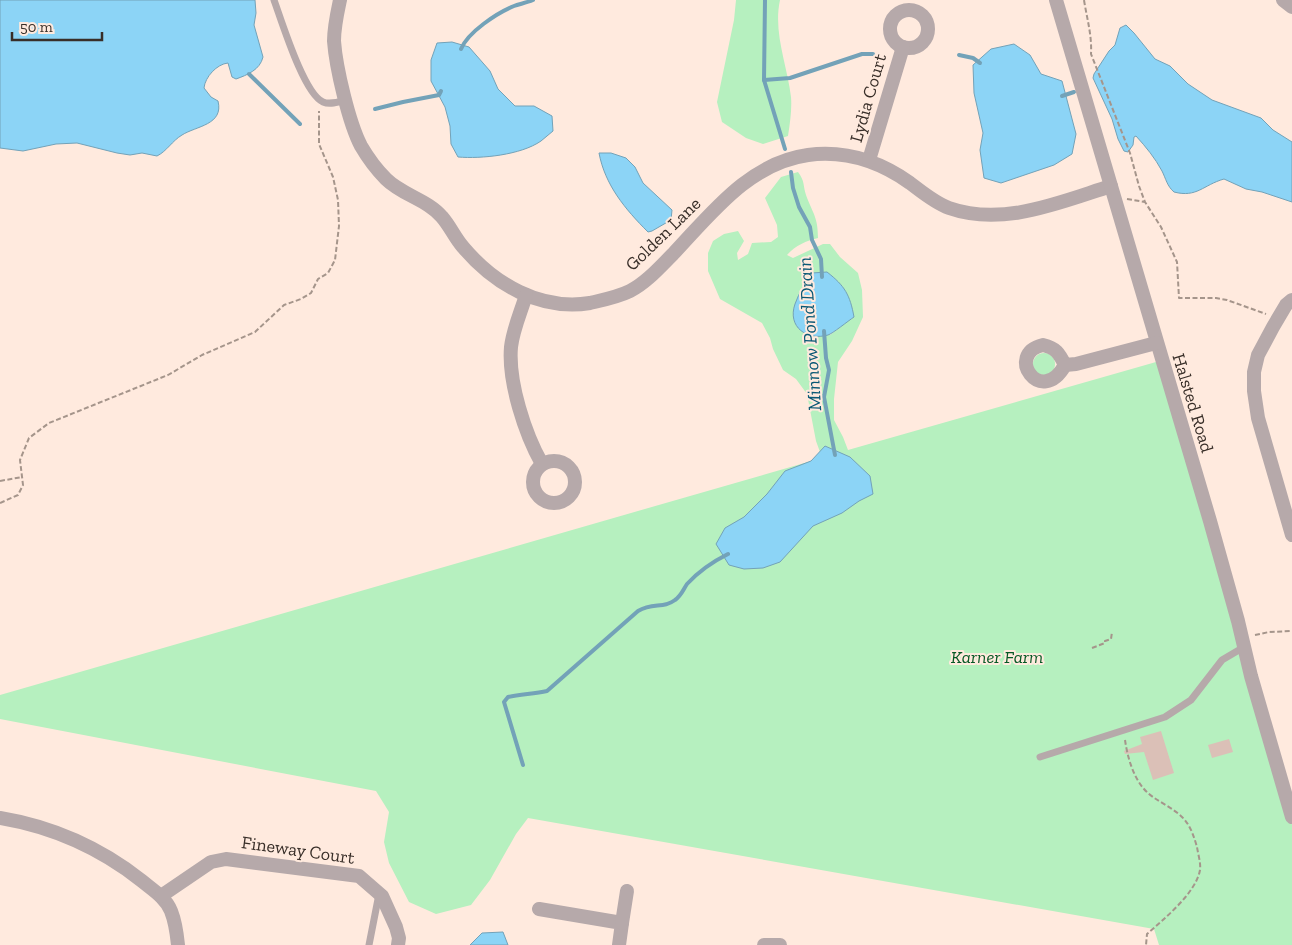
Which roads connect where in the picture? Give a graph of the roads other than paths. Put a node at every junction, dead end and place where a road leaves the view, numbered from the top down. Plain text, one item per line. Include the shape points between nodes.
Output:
1 (274, 0) edge
2 (340, 0) edge
3 (1056, 0) edge
4 (1283, 0) edge
5 (1292, 6) edge
6 (903, 47) dead end
7 (346, 100) junction
8 (869, 160) junction
9 (1111, 186) junction
10 (526, 296) junction
11 (1292, 300) edge
12 (1156, 343) junction
13 (1065, 365) dead end
14 (542, 464) dead end
15 (1292, 535) edge
16 (1243, 642) junction
17 (1040, 758) dead end
18 (1292, 817) edge
19 (0, 818) edge
20 (628, 891) dead end
21 (379, 894) junction
22 (161, 896) junction
23 (539, 909) dead end
24 (622, 923) junction
25 (178, 945) edge
26 (369, 945) edge
27 (398, 945) edge
28 (619, 945) edge
29 (764, 945) edge
30 (780, 945) edge

1 - 7 lane via 314,96 323,102
2 - 7 street, Golden Lane via 334,40
3 - 9 street, Halsted Road
4 - 5 street
6 - 8 street, Lydia Court
7 - 10 street, Golden Lane via 361,146 373,164 398,189 434,209 481,266
8 - 9 street, Golden Lane via 936,202 972,213 1011,214
8 - 10 street, Golden Lane via 810,154 773,164 756,173 631,291 572,304
9 - 12 street, Halsted Road
10 - 14 street via 513,334 512,370 532,446
11 - 15 street via 1258,355 1254,372 1258,418
12 - 13 street
12 - 16 street, Halsted Road
16 - 17 lane via 1222,660 1191,700 1165,717
16 - 18 street, Halsted Road
19 - 22 street via 73,838 122,866
20 - 24 street
21 - 22 street, Fineway Court via 359,876 226,860 211,862
21 - 26 lane
21 - 27 street, Fineway Court via 396,927
22 - 25 street via 171,911
23 - 24 street
24 - 28 street
29 - 30 street

